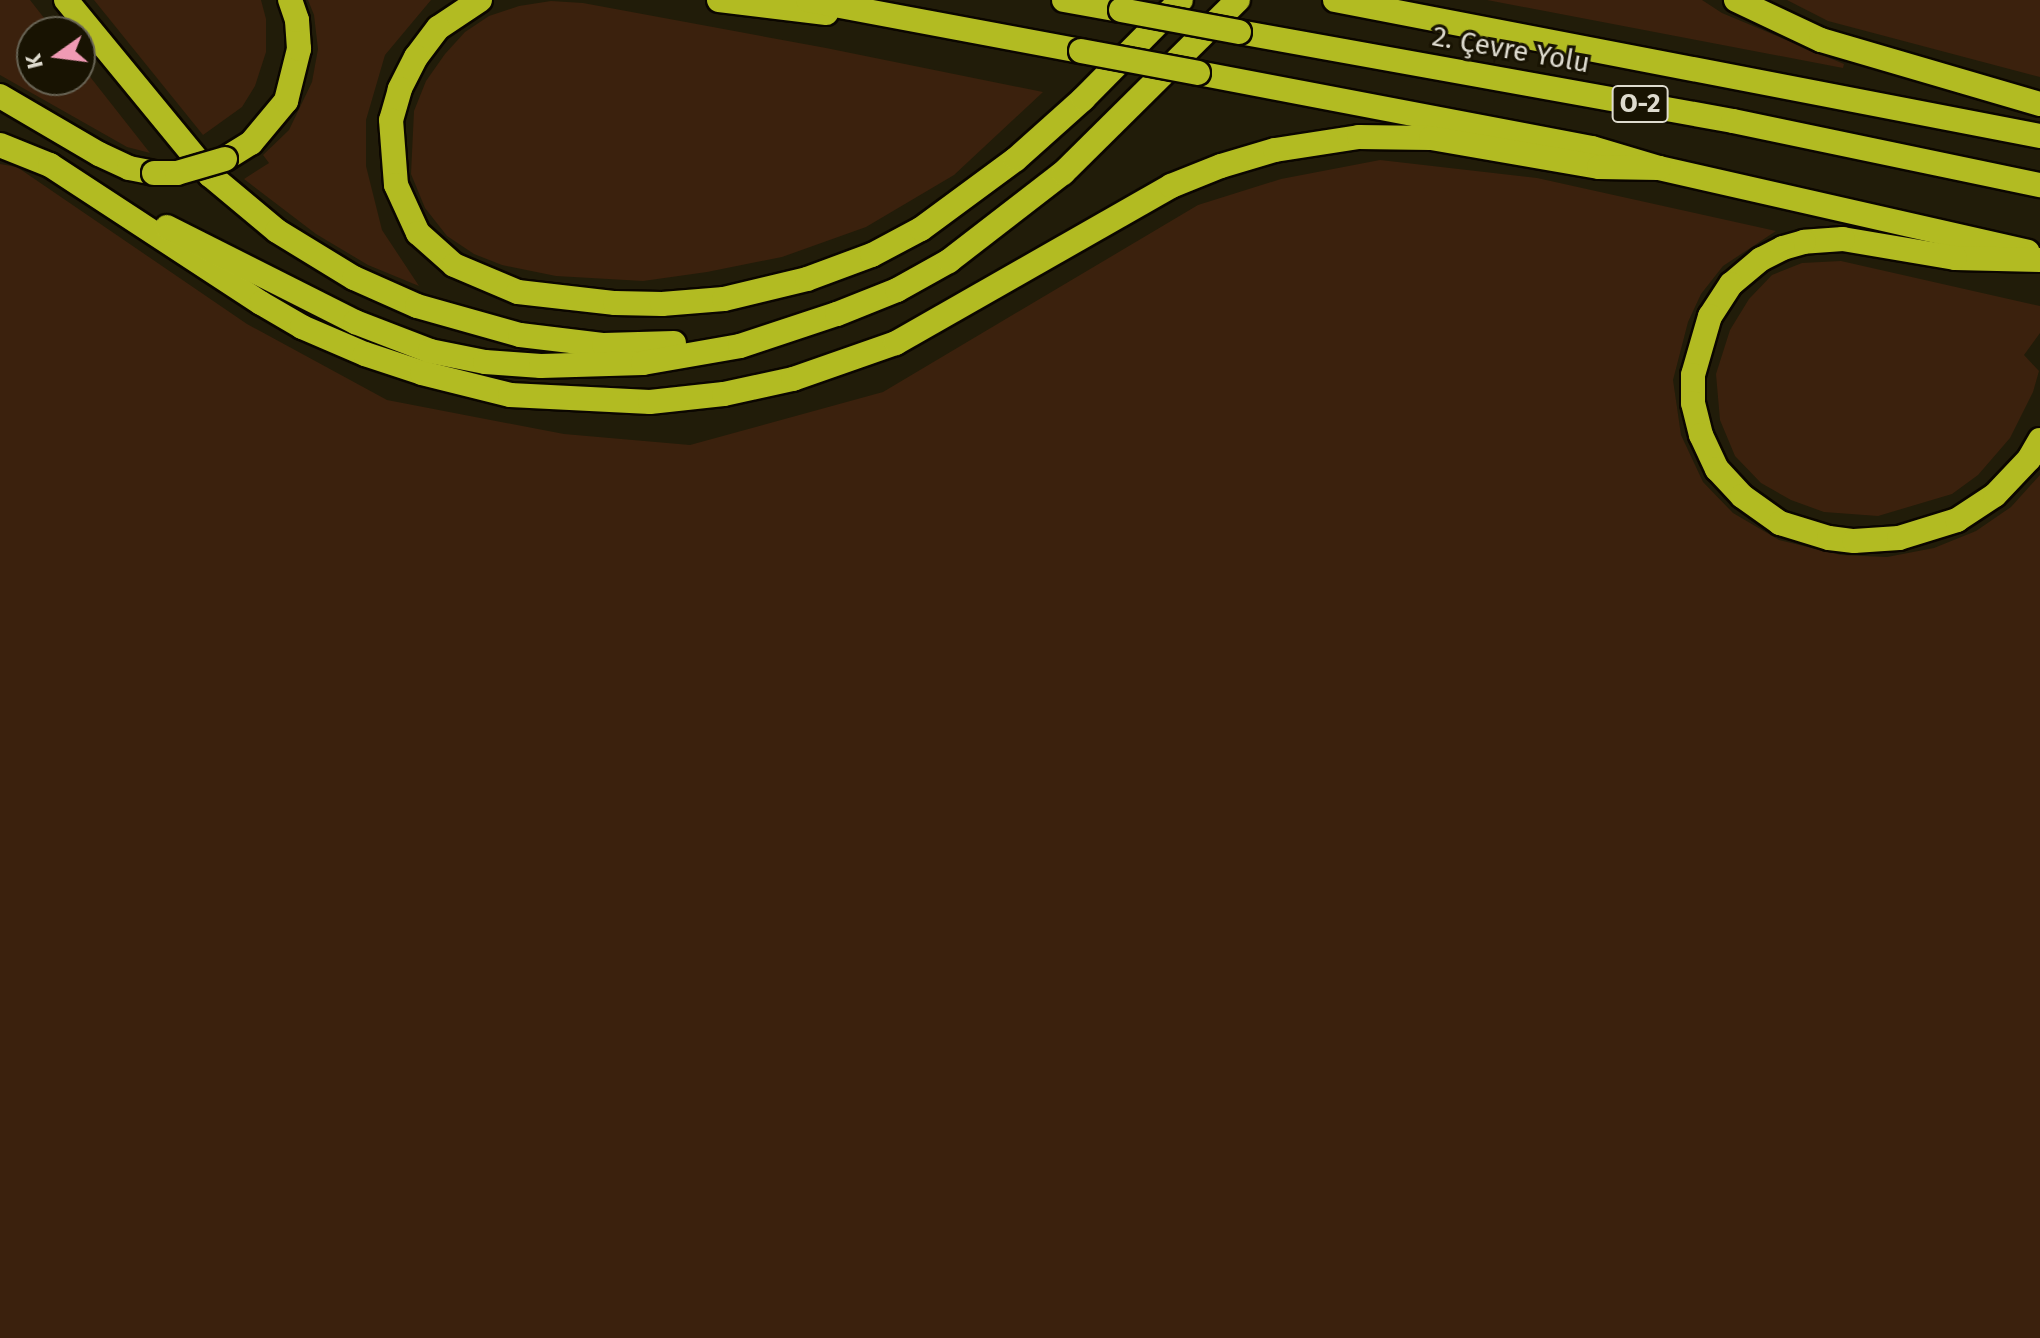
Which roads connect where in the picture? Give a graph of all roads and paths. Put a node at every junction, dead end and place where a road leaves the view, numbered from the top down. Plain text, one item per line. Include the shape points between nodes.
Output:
1 (66, 0) edge
2 (290, 0) edge
3 (480, 0) edge
4 (719, 0) edge
5 (808, 0) edge
6 (1064, 0) edge
7 (1181, 0) edge
8 (1238, 0) edge
9 (1335, 0) edge
10 (1736, 0) edge
11 (864, 11) junction
12 (0, 96) edge
13 (2040, 104) edge
14 (2040, 136) edge
15 (0, 145) edge
16 (1659, 168) junction
17 (2040, 185) edge
18 (97, 193) junction
19 (2040, 257) edge
20 (788, 330) junction
21 (2040, 440) edge

1 - 20 highway via 210,175 277,231 354,278 469,324 578,342 644,346
2 - 12 highway, bridge via 299,49 286,101 251,143 225,159 177,173 154,173 99,154
3 - 7 highway via 438,28 416,57 391,120 396,185 418,233 454,265 518,292 662,304 724,299 807,279 872,255 921,229 1016,159
4 - 11 highway via 820,14
5 - 11 highway
6 - 17 highway, 2. Çevre Yolu / O-2, bridge via 1733,121
8 - 20 highway via 1099,140 1013,215 897,290
9 - 14 highway, 2. Çevre Yolu / O-2
10 - 13 highway via 1821,40
11 - 16 highway, bridge via 1553,140
15 - 18 highway via 50,165
16 - 18 highway via 1599,167 1431,138 1359,137 1275,150 1171,186 896,343 793,379 650,402 510,395 365,354 261,303
16 - 19 highway
18 - 20 highway via 355,322 430,351 485,362 541,366 655,361 740,346
19 - 21 highway via 1969,259 1843,239 1783,248 1731,284 1710,316 1693,375 1693,403 1717,469 1742,496 1780,523 1854,541 1899,538 1957,520 1995,495

